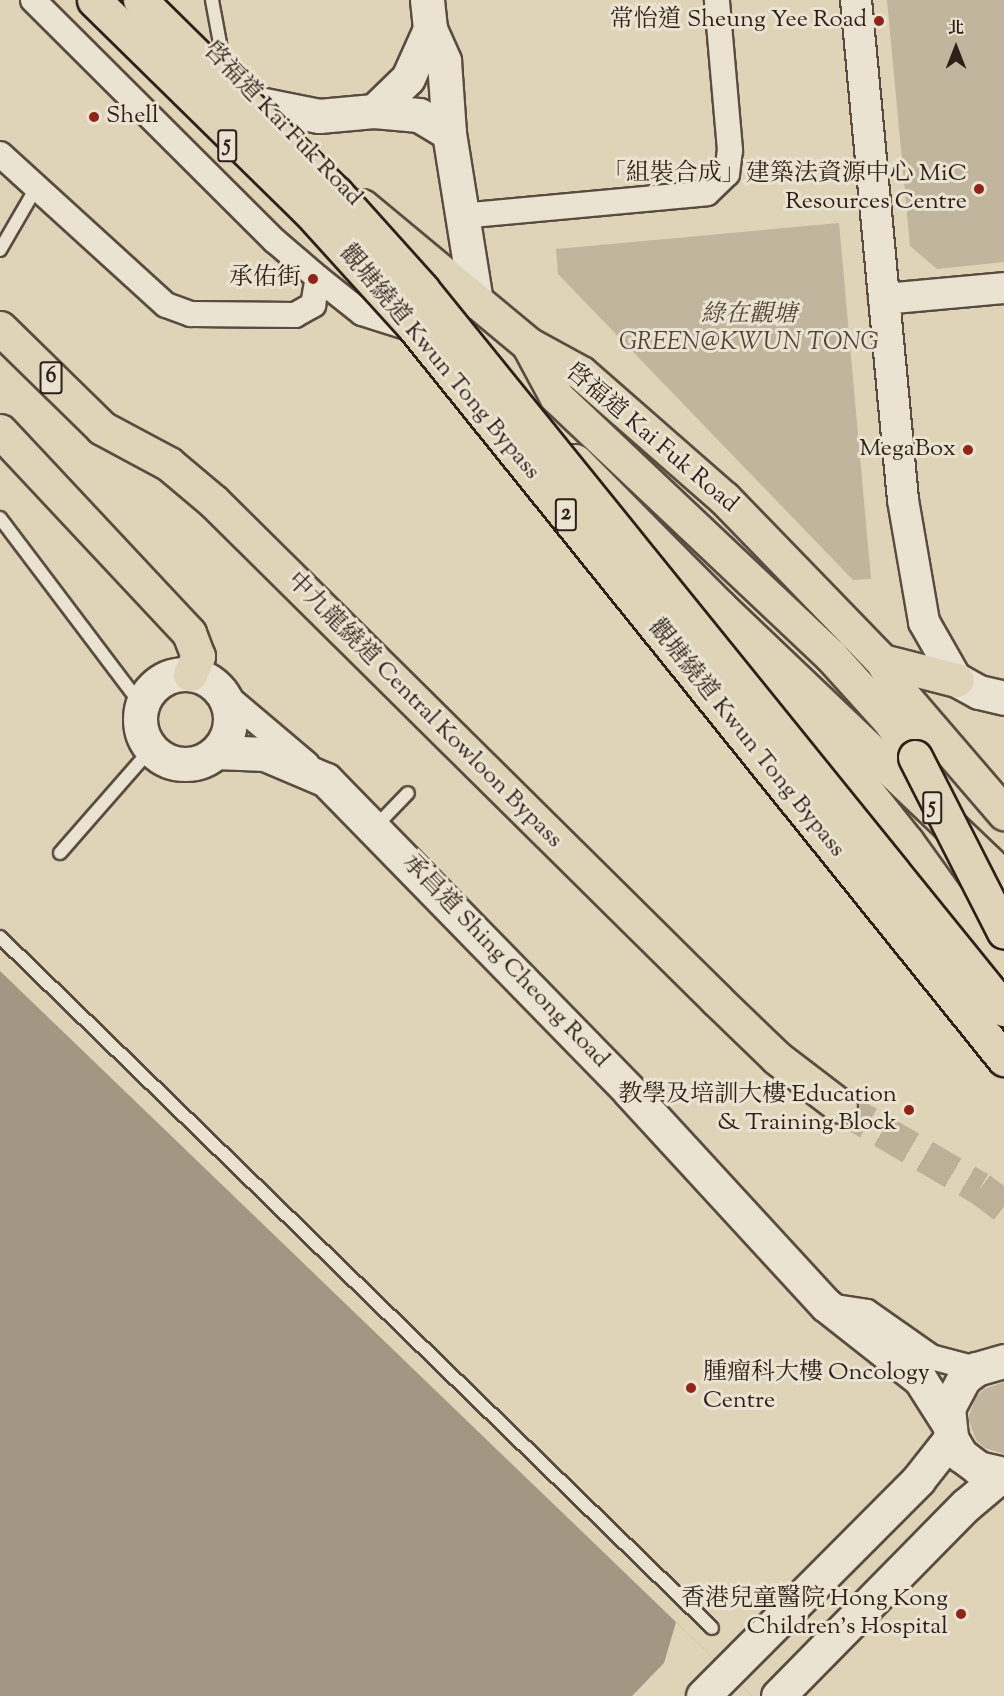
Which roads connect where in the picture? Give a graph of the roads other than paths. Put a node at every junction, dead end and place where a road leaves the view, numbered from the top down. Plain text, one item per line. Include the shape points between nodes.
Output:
1 (33, 0) edge
2 (81, 0) edge
3 (94, 0) edge
4 (140, 0) edge
5 (159, 0) edge
6 (212, 0) edge
7 (717, 0) edge
8 (856, 0) edge
9 (429, 14) edge
10 (224, 64) junction
11 (264, 105) junction
12 (374, 111) junction
13 (448, 133) junction
14 (0, 154) edge
15 (36, 188) junction
16 (461, 216) junction
17 (0, 250) edge
18 (318, 278) junction
19 (1004, 288) edge
20 (884, 299) junction
21 (476, 302) junction
22 (0, 328) edge
23 (430, 334) junction
24 (528, 344) junction
25 (0, 431) edge
26 (0, 518) edge
27 (720, 607) junction
28 (882, 662) junction
29 (957, 680) junction
30 (203, 681) junction
31 (1004, 698) edge
32 (142, 706) junction
33 (152, 749) junction
34 (216, 752) junction
35 (326, 780) junction
36 (408, 793) dead end
37 (1004, 813) edge
38 (374, 827) junction
39 (60, 853) dead end
40 (1004, 877) edge
41 (1004, 932) edge
42 (0, 937) edge
43 (1004, 977) edge
44 (1004, 1009) edge
45 (1004, 1059) edge
46 (840, 1106) tunnel mouth
47 (826, 1305) junction
48 (990, 1365) edge
49 (949, 1430) junction
50 (1003, 1474) edge
51 (712, 1628) dead end
52 (703, 1696) edge
53 (778, 1696) edge

1 - 18 street via 275,241
2 - 23 highway, 5 via 374,292
3 - 45 highway, 觀塘繞道 Kwun Tong Bypass / 2, bridge via 308,210 409,320
4 - 44 highway, 觀塘繞道 Kwun Tong Bypass / 2, bridge via 336,193 422,289
5 - 10 highway, 啓福道 Kai Fuk Road / 5
6 - 10 lane
7 - 16 street via 730,150 727,174 707,193
8 - 20 street
9 - 12 main road via 408,78
9 - 13 main road via 444,61
10 - 11 highway, 啓福道 Kai Fuk Road / 5
11 - 12 main road via 319,116
11 - 21 highway, 啓福道 Kai Fuk Road / 5 via 370,215
12 - 13 main road via 419,115
13 - 16 main road
14 - 15 street
15 - 17 lane
15 - 18 street via 166,305 191,314 295,315 313,305
16 - 21 main road
18 - 23 street via 362,313
19 - 20 street
20 - 29 street via 903,500 918,598 924,621
21 - 24 highway, 啓福道 Kai Fuk Road / 5
22 - 46 highway, 中九龍繞道 Central Kowloon Bypass / 6 via 102,428 168,464 213,501 777,1058
23 - 27 highway, 5 via 540,427
24 - 28 highway, 啓福道 Kai Fuk Road / 5 via 581,374 698,474
24 - 41 highway, bridge via 556,396 831,656 888,719 939,798
25 - 30 highway via 189,633
26 - 32 lane
27 - 40 highway, 5
27 - 43 highway via 908,842
28 - 29 highway
28 - 37 highway, 啓福道 Kai Fuk Road / 5 via 900,692
29 - 31 main road via 979,692
30 - 32 main road via 160,682
30 - 34 main road via 230,713 224,741
30 - 35 street, 承昌道 Shing Cheong Road
32 - 33 main road via 140,721
33 - 34 main road, 承昌道 Shing Cheong Road via 162,758 190,764
33 - 39 lane
34 - 35 main road, 承昌道 Shing Cheong Road via 265,754
35 - 38 main road, 承昌道 Shing Cheong Road
36 - 38 lane
38 - 47 main road, 承昌道 Shing Cheong Road via 630,1092
42 - 51 lane
47 - 48 street via 867,1312 931,1357
47 - 49 main road, 承昌道 Shing Cheong Road via 920,1379
48 - 49 main road via 956,1387 948,1408
49 - 50 main road, 承昌道 Shing Cheong Road via 969,1462
49 - 52 main road via 918,1480
50 - 53 main road via 966,1505

